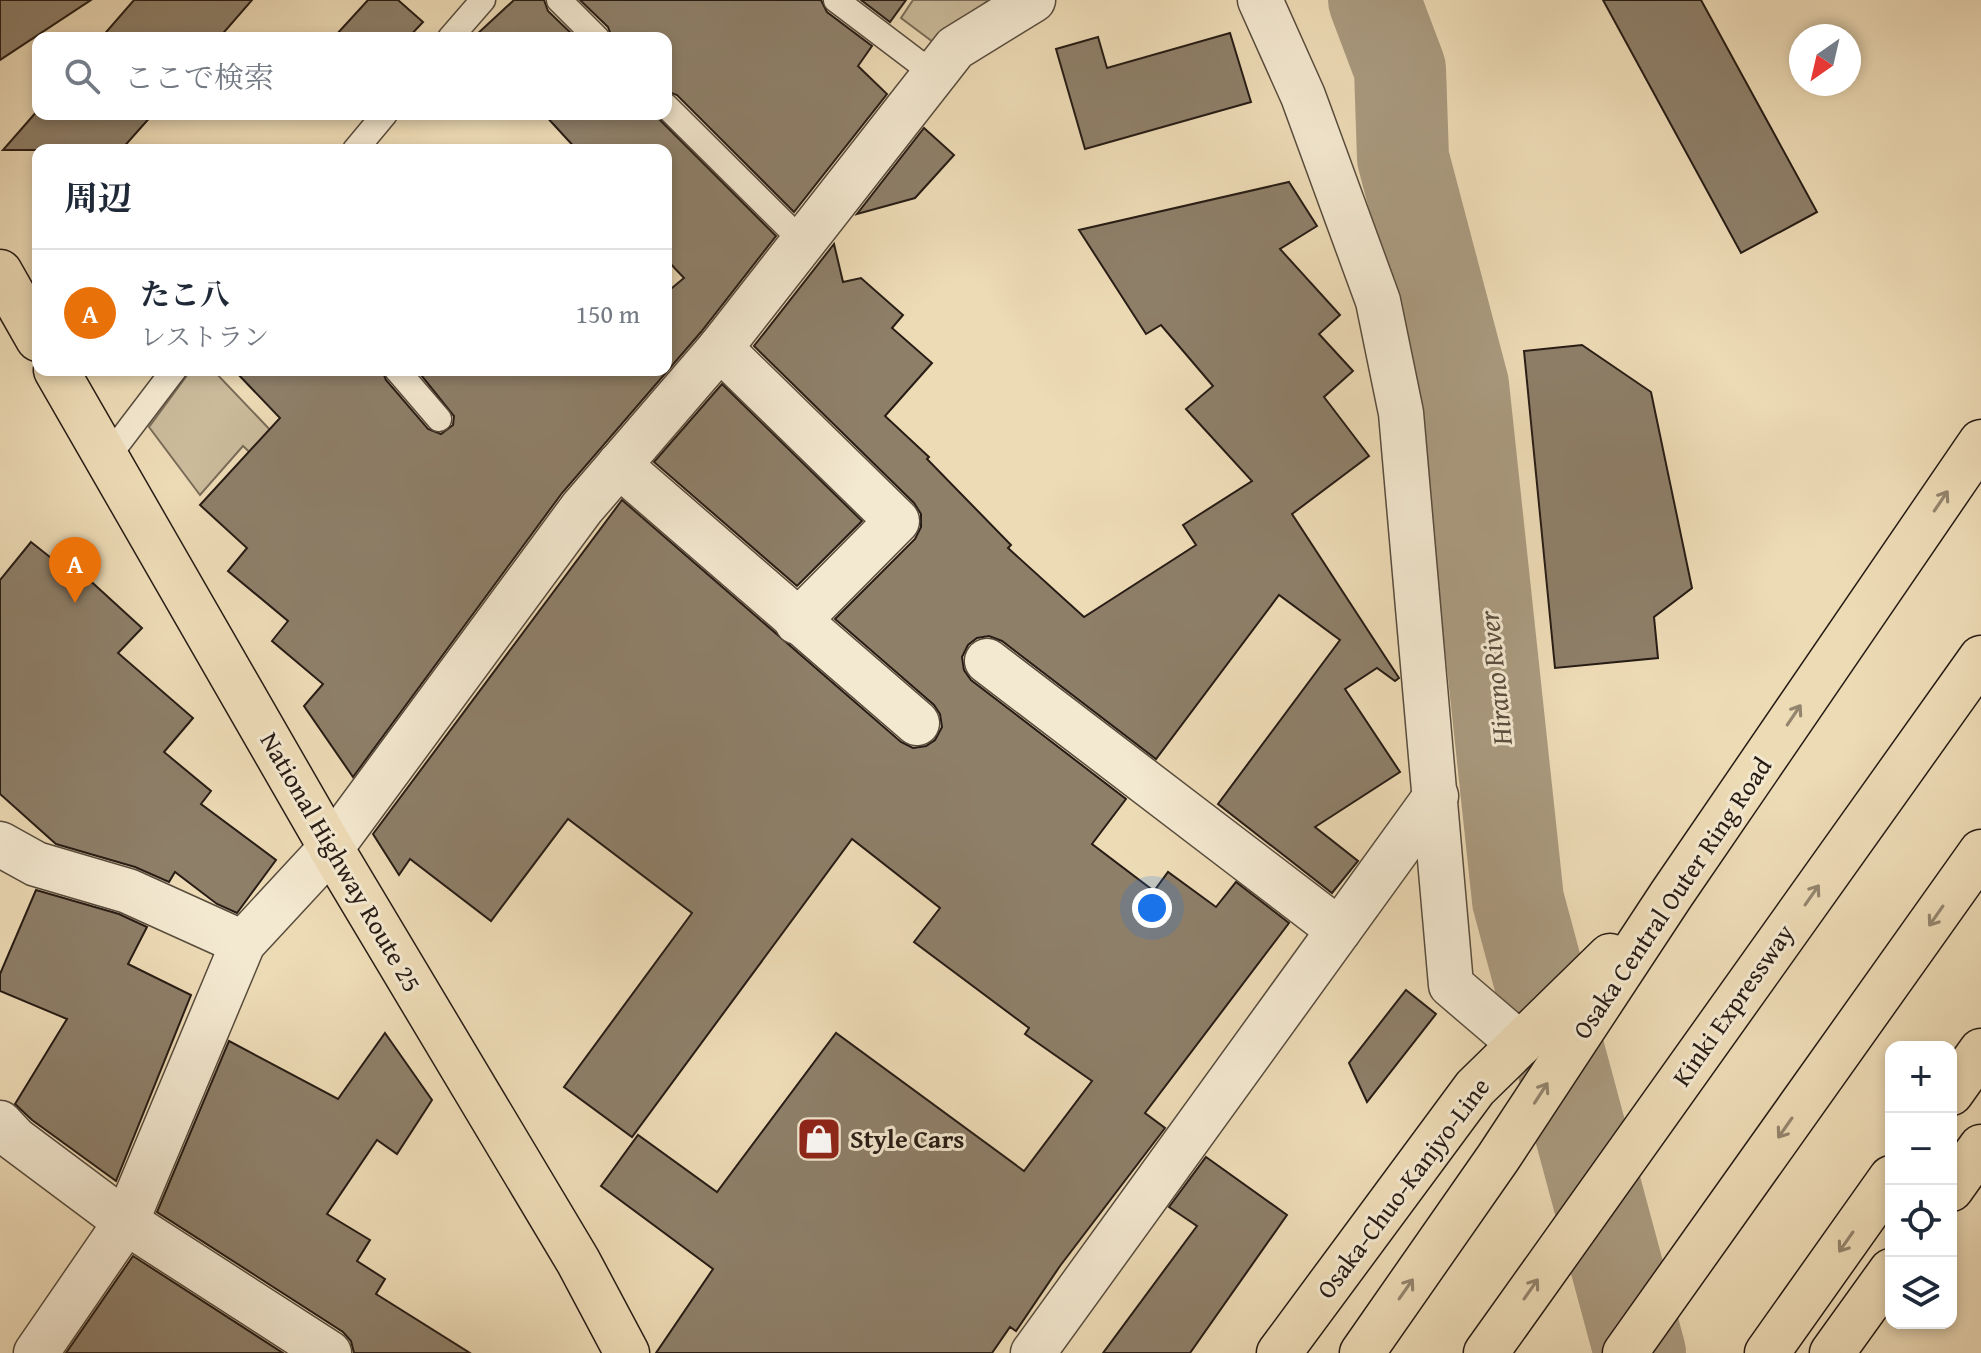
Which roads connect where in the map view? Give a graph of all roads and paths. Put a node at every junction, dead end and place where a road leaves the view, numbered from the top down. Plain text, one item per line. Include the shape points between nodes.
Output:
1 (559, 0) edge
2 (836, 0) edge
3 (1033, 0) edge
4 (1260, 0) edge
5 (480, 1) edge
6 (455, 32) edge
7 (591, 32) edge
8 (935, 75) junction
9 (672, 112) edge
10 (380, 120) edge
11 (360, 144) edge
12 (803, 242) junction
13 (0, 272) edge
14 (32, 328) edge
15 (720, 348) junction
16 (59, 376) edge
17 (169, 376) edge
18 (402, 376) edge
19 (439, 419) dead end
20 (1981, 442) edge
21 (107, 458) junction
22 (619, 465) junction
23 (797, 622) junction
24 (1981, 658) edge
25 (987, 661) dead end
26 (917, 723) dead end
27 (1436, 796) junction
28 (0, 844) edge
29 (331, 848) junction
30 (1981, 852) edge
31 (1671, 895) junction
32 (1339, 930) junction
33 (243, 943) junction
34 (1520, 1044) junction
35 (1981, 1051) edge
36 (1957, 1085) edge
37 (0, 1123) edge
38 (1981, 1147) edge
39 (1886, 1185) edge
40 (1954, 1185) edge
41 (126, 1222) junction
42 (1885, 1279) edge
43 (36, 1353) edge
44 (329, 1353) edge
45 (627, 1353) edge
46 (1033, 1353) edge
47 (1279, 1353) edge
48 (1362, 1353) edge
49 (1486, 1353) edge
50 (1625, 1353) edge
51 (1767, 1353) edge
52 (1832, 1353) edge

1 - 7 lane
2 - 8 lane
3 - 8 street via 955,48
4 - 27 street via 1303,96 1378,301 1401,413
5 - 6 lane
8 - 12 street
9 - 12 lane
10 - 11 lane
12 - 15 street
13 - 14 main road
15 - 22 street
15 - 23 street via 897,521
16 - 21 main road, National Highway Route 25
17 - 21 lane
18 - 19 lane
31 -> 20 main road, Osaka Central Outer Ring Road
21 - 29 main road, National Highway Route 25
22 - 23 street
22 - 29 street
23 - 26 street
49 -> 24 main road, Kinki Expressway
25 - 32 street
27 - 32 street
27 - 34 street via 1451,985
28 - 33 street via 36,864 128,891
29 - 33 street
29 - 45 main road, National Highway Route 25 via 578,1261
30 -> 50 main road
31 - 34 main road, Osaka-Chuo-Kanjyo-Line
48 -> 31 main road, Osaka Central Outer Ring Road
32 - 46 street
33 - 41 street
34 - 47 main road, Osaka-Chuo-Kanjyo-Line via 1475,1088
35 - 36 main road
37 - 41 street
38 - 40 main road
39 -> 51 main road
41 - 43 street
41 - 44 street
42 - 52 main road

